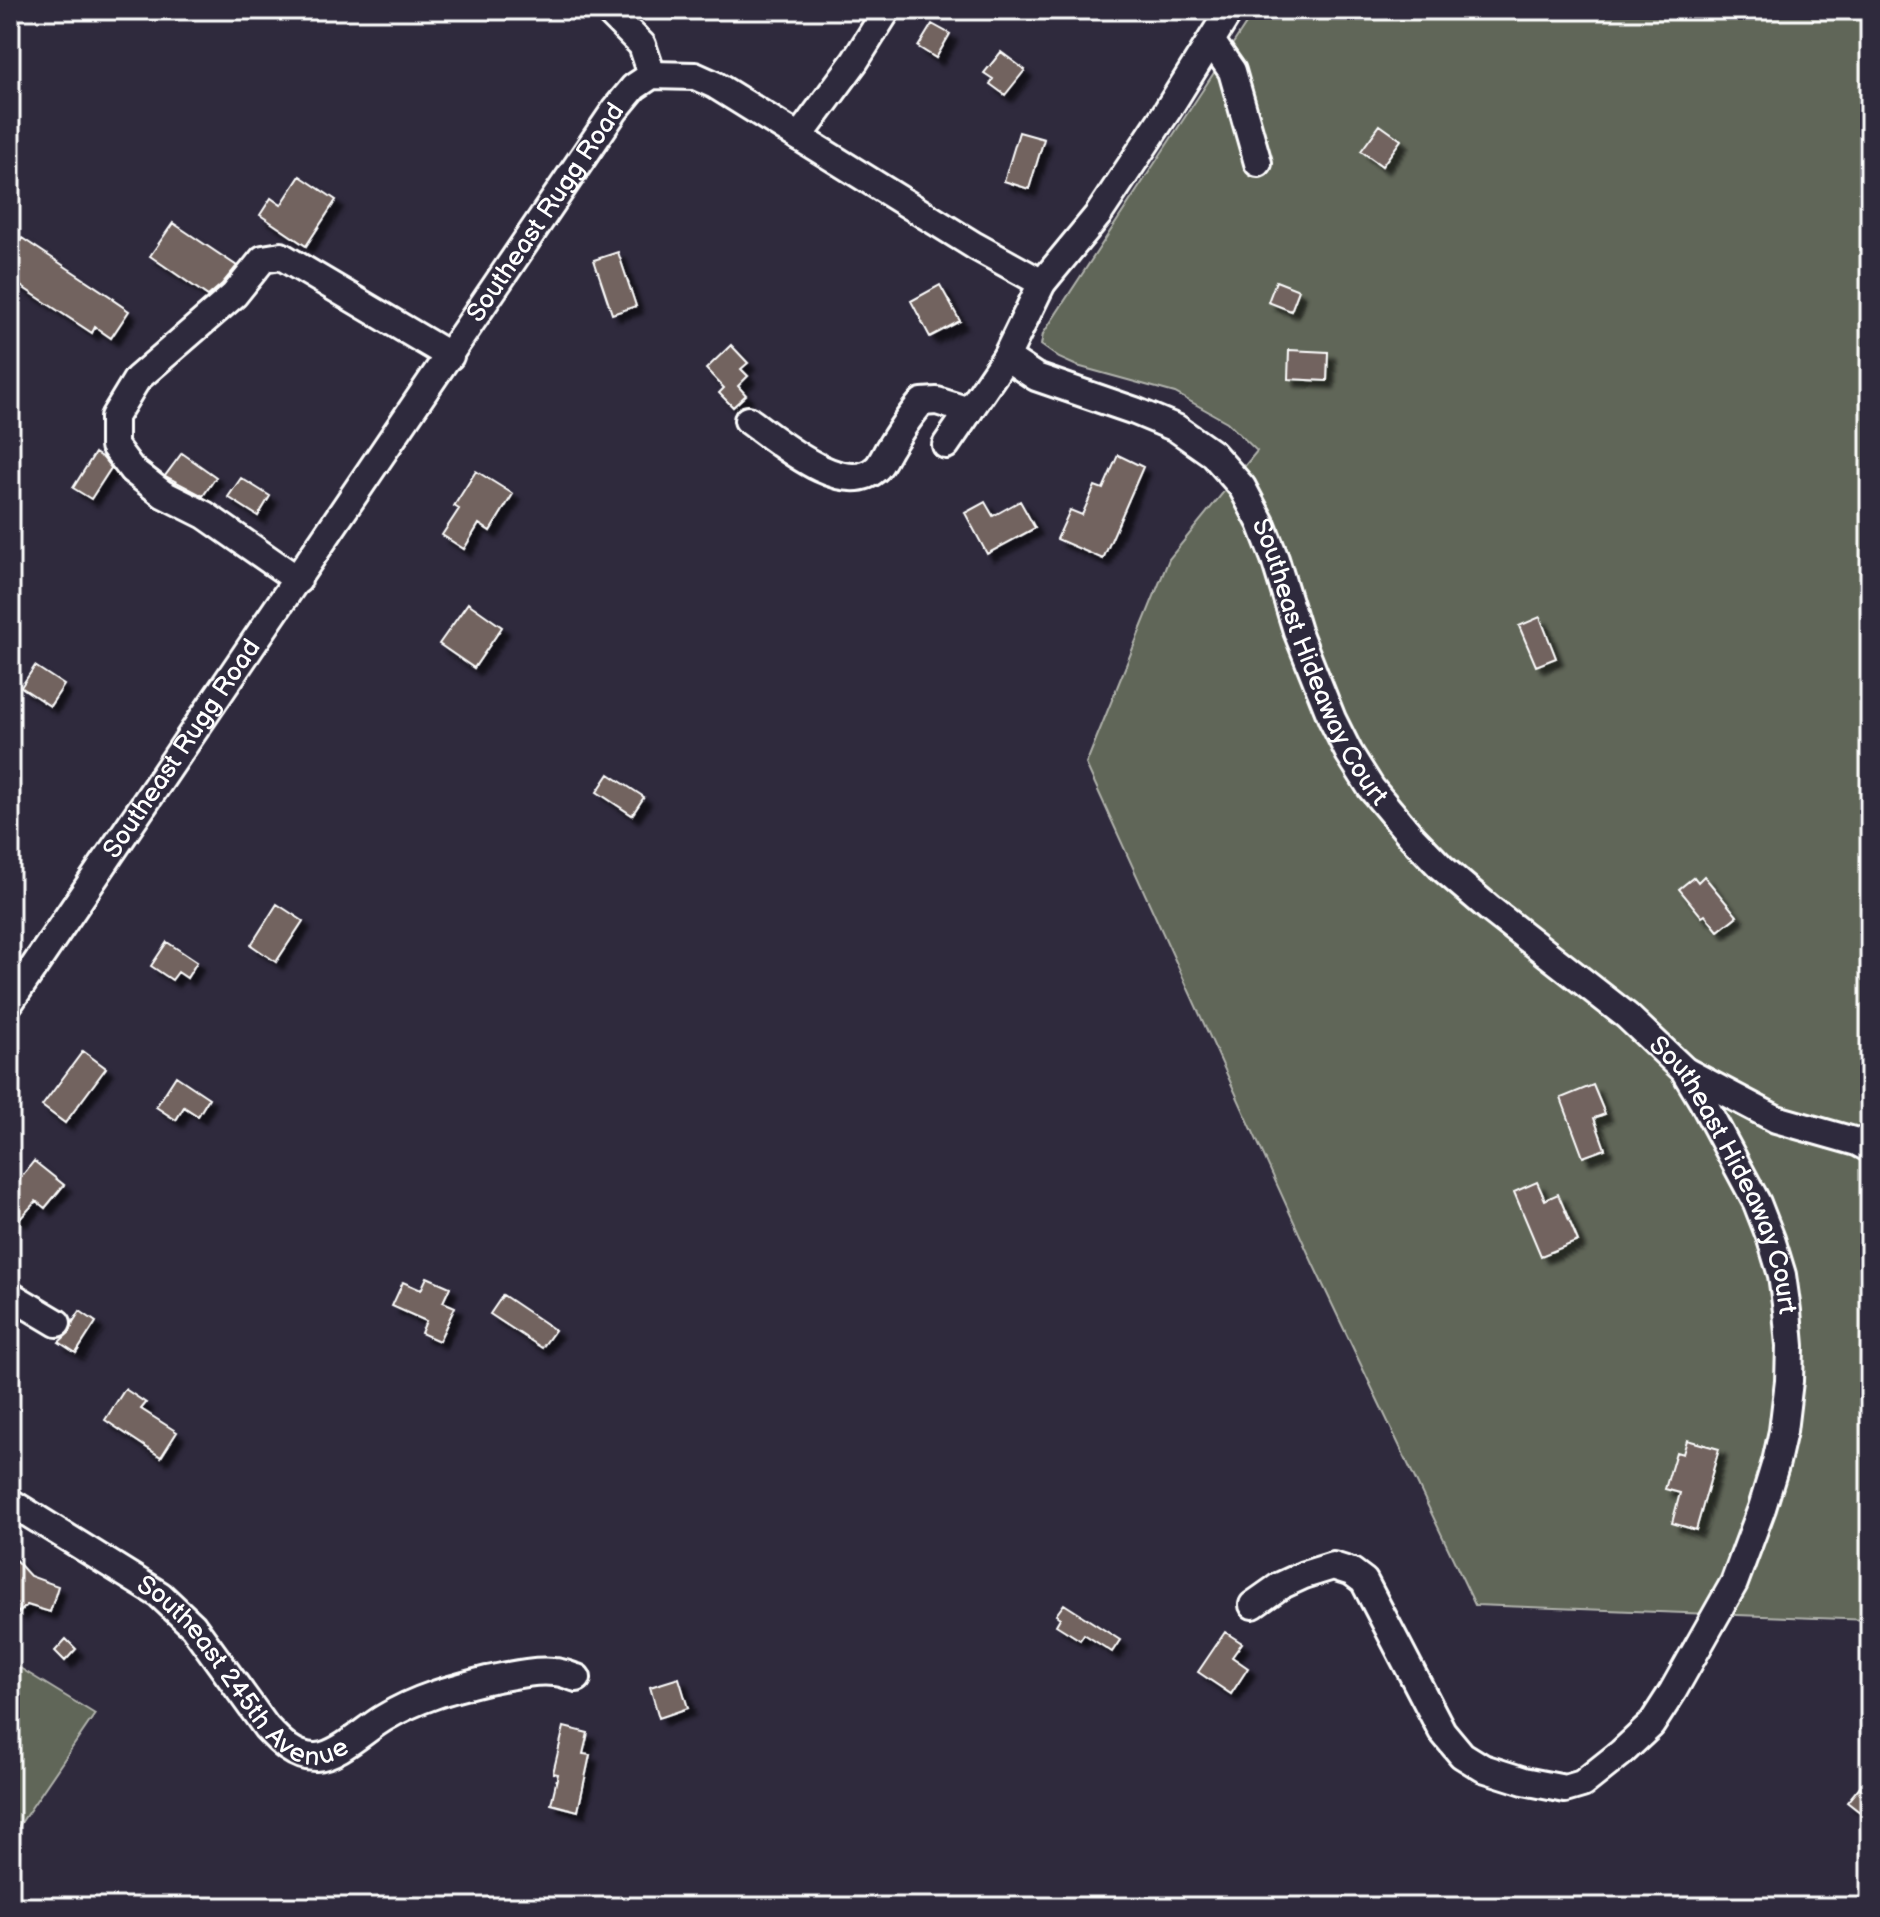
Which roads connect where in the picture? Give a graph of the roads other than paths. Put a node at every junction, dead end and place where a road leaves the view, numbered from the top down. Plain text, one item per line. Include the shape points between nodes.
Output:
1 (607, 10) edge
2 (625, 10) edge
3 (887, 10) edge
4 (1230, 10) edge
5 (1211, 41) junction
6 (642, 45) junction
7 (652, 75) junction
8 (799, 137) junction
9 (1258, 163) dead end
10 (1042, 283) junction
11 (450, 356) junction
12 (1006, 357) junction
13 (969, 411) junction
14 (748, 420) dead end
15 (946, 445) dead end
16 (298, 580) junction
17 (10, 1002) edge
18 (1684, 1070) junction
19 (1870, 1149) edge
20 (10, 1295) edge
21 (57, 1323) dead end
22 (10, 1502) edge
23 (1253, 1605) dead end
24 (577, 1678) dead end

1 - 6 street
2 - 6 street
3 - 8 street
4 - 5 street
5 - 9 street via 1232,71
5 - 10 street via 1098,215
6 - 7 street
7 - 8 street via 695,76
7 - 11 street, Southeast Rugg Road via 615,110
8 - 10 street
10 - 12 street
11 - 16 street, Southeast Rugg Road
11 - 16 street via 281,256 263,259 234,295 137,379 114,417 114,446 132,470
12 - 13 street
12 - 18 street, Southeast Hideaway Court via 1036,377 1176,428 1213,454 1242,487 1261,523 1332,719 1371,788 1441,867 1627,1016
13 - 14 street via 922,402 876,469 855,479 809,464
13 - 15 street
16 - 17 street, Southeast Rugg Road
18 - 19 street via 1776,1119
18 - 23 street, Southeast Hideaway Court via 1739,1167 1771,1239 1787,1311 1789,1381 1776,1462 1734,1583 1651,1725 1582,1784 1565,1789 1524,1781 1483,1768 1462,1755 1442,1731 1364,1581 1352,1572 1333,1566 1304,1575
20 - 21 street
22 - 24 street, Southeast 245th Avenue via 160,1595 193,1626 279,1742 297,1753 331,1754 385,1717 447,1690 516,1674 555,1672

